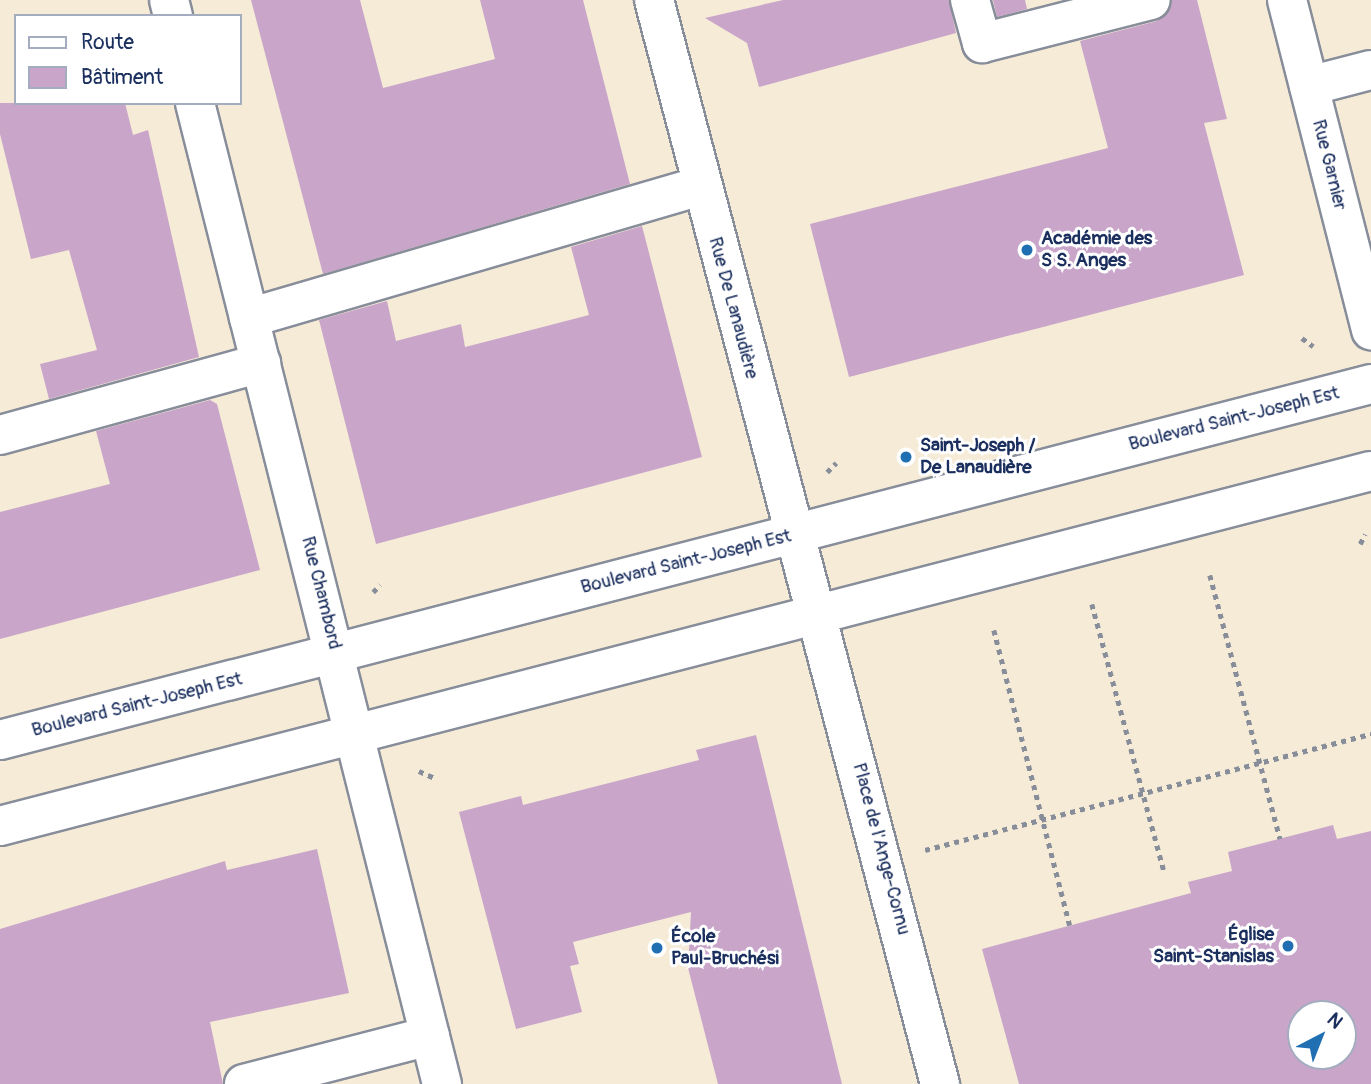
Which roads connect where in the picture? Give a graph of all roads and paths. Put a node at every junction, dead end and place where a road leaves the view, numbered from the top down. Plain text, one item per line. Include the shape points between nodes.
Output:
1 (654, 0) edge
2 (970, 0) edge
3 (1151, 0) edge
4 (1287, 0) edge
5 (1371, 71) edge
6 (1309, 86) junction
7 (196, 105) edge
8 (701, 186) junction
9 (249, 318) junction
10 (1371, 330) edge
11 (1302, 338) dead end
12 (1313, 346) dead end
13 (261, 363) junction
14 (1371, 384) edge
15 (0, 435) edge
16 (836, 463) dead end
17 (1371, 471) edge
18 (826, 474) dead end
19 (1365, 534) dead end
20 (794, 535) junction
21 (1360, 544) dead end
22 (1210, 575) dead end
23 (380, 585) dead end
24 (373, 593) dead end
25 (1092, 604) dead end
26 (819, 615) junction
27 (994, 630) dead end
28 (337, 654) junction
29 (354, 729) junction
30 (1371, 734) edge
31 (0, 740) edge
32 (1260, 761) junction
33 (419, 771) dead end
34 (435, 778) dead end
35 (1142, 790) junction
36 (1042, 817) junction
37 (0, 826) edge
38 (1280, 839) dead end
39 (918, 852) dead end
40 (1164, 870) dead end
41 (1070, 925) dead end
42 (430, 1036) junction
43 (244, 1084) edge
44 (442, 1084) edge
45 (940, 1084) edge

1 - 8 main road, Rue De Lanaudière
2 - 3 main road via 982,43
4 - 6 main road, Rue Garnier
5 - 6 main road
6 - 10 main road, Rue Garnier
7 - 9 main road, Rue Chambord
8 - 9 main road
8 - 20 main road, Rue De Lanaudière
9 - 13 main road, Rue Chambord
11 - 12 path
13 - 15 main road
13 - 28 main road, Rue Chambord
14 - 20 main road, Boulevard Saint-Joseph Est
16 - 18 path
17 - 26 main road
19 - 21 path
20 - 26 main road, Rue De Lanaudière
20 - 28 main road, Boulevard Saint-Joseph Est
22 - 32 path
23 - 24 path
25 - 35 path
26 - 29 main road
26 - 45 main road, Place de l'Ange-Cornu
27 - 36 path
28 - 29 main road, Rue Chambord
28 - 31 main road, Boulevard Saint-Joseph Est
29 - 37 main road
29 - 42 main road, Rue Chambord
30 - 32 path
32 - 35 path
32 - 38 path
33 - 34 path
35 - 36 path
35 - 40 path
36 - 39 path
36 - 41 path
42 - 43 main road
42 - 44 main road, Rue Chambord

